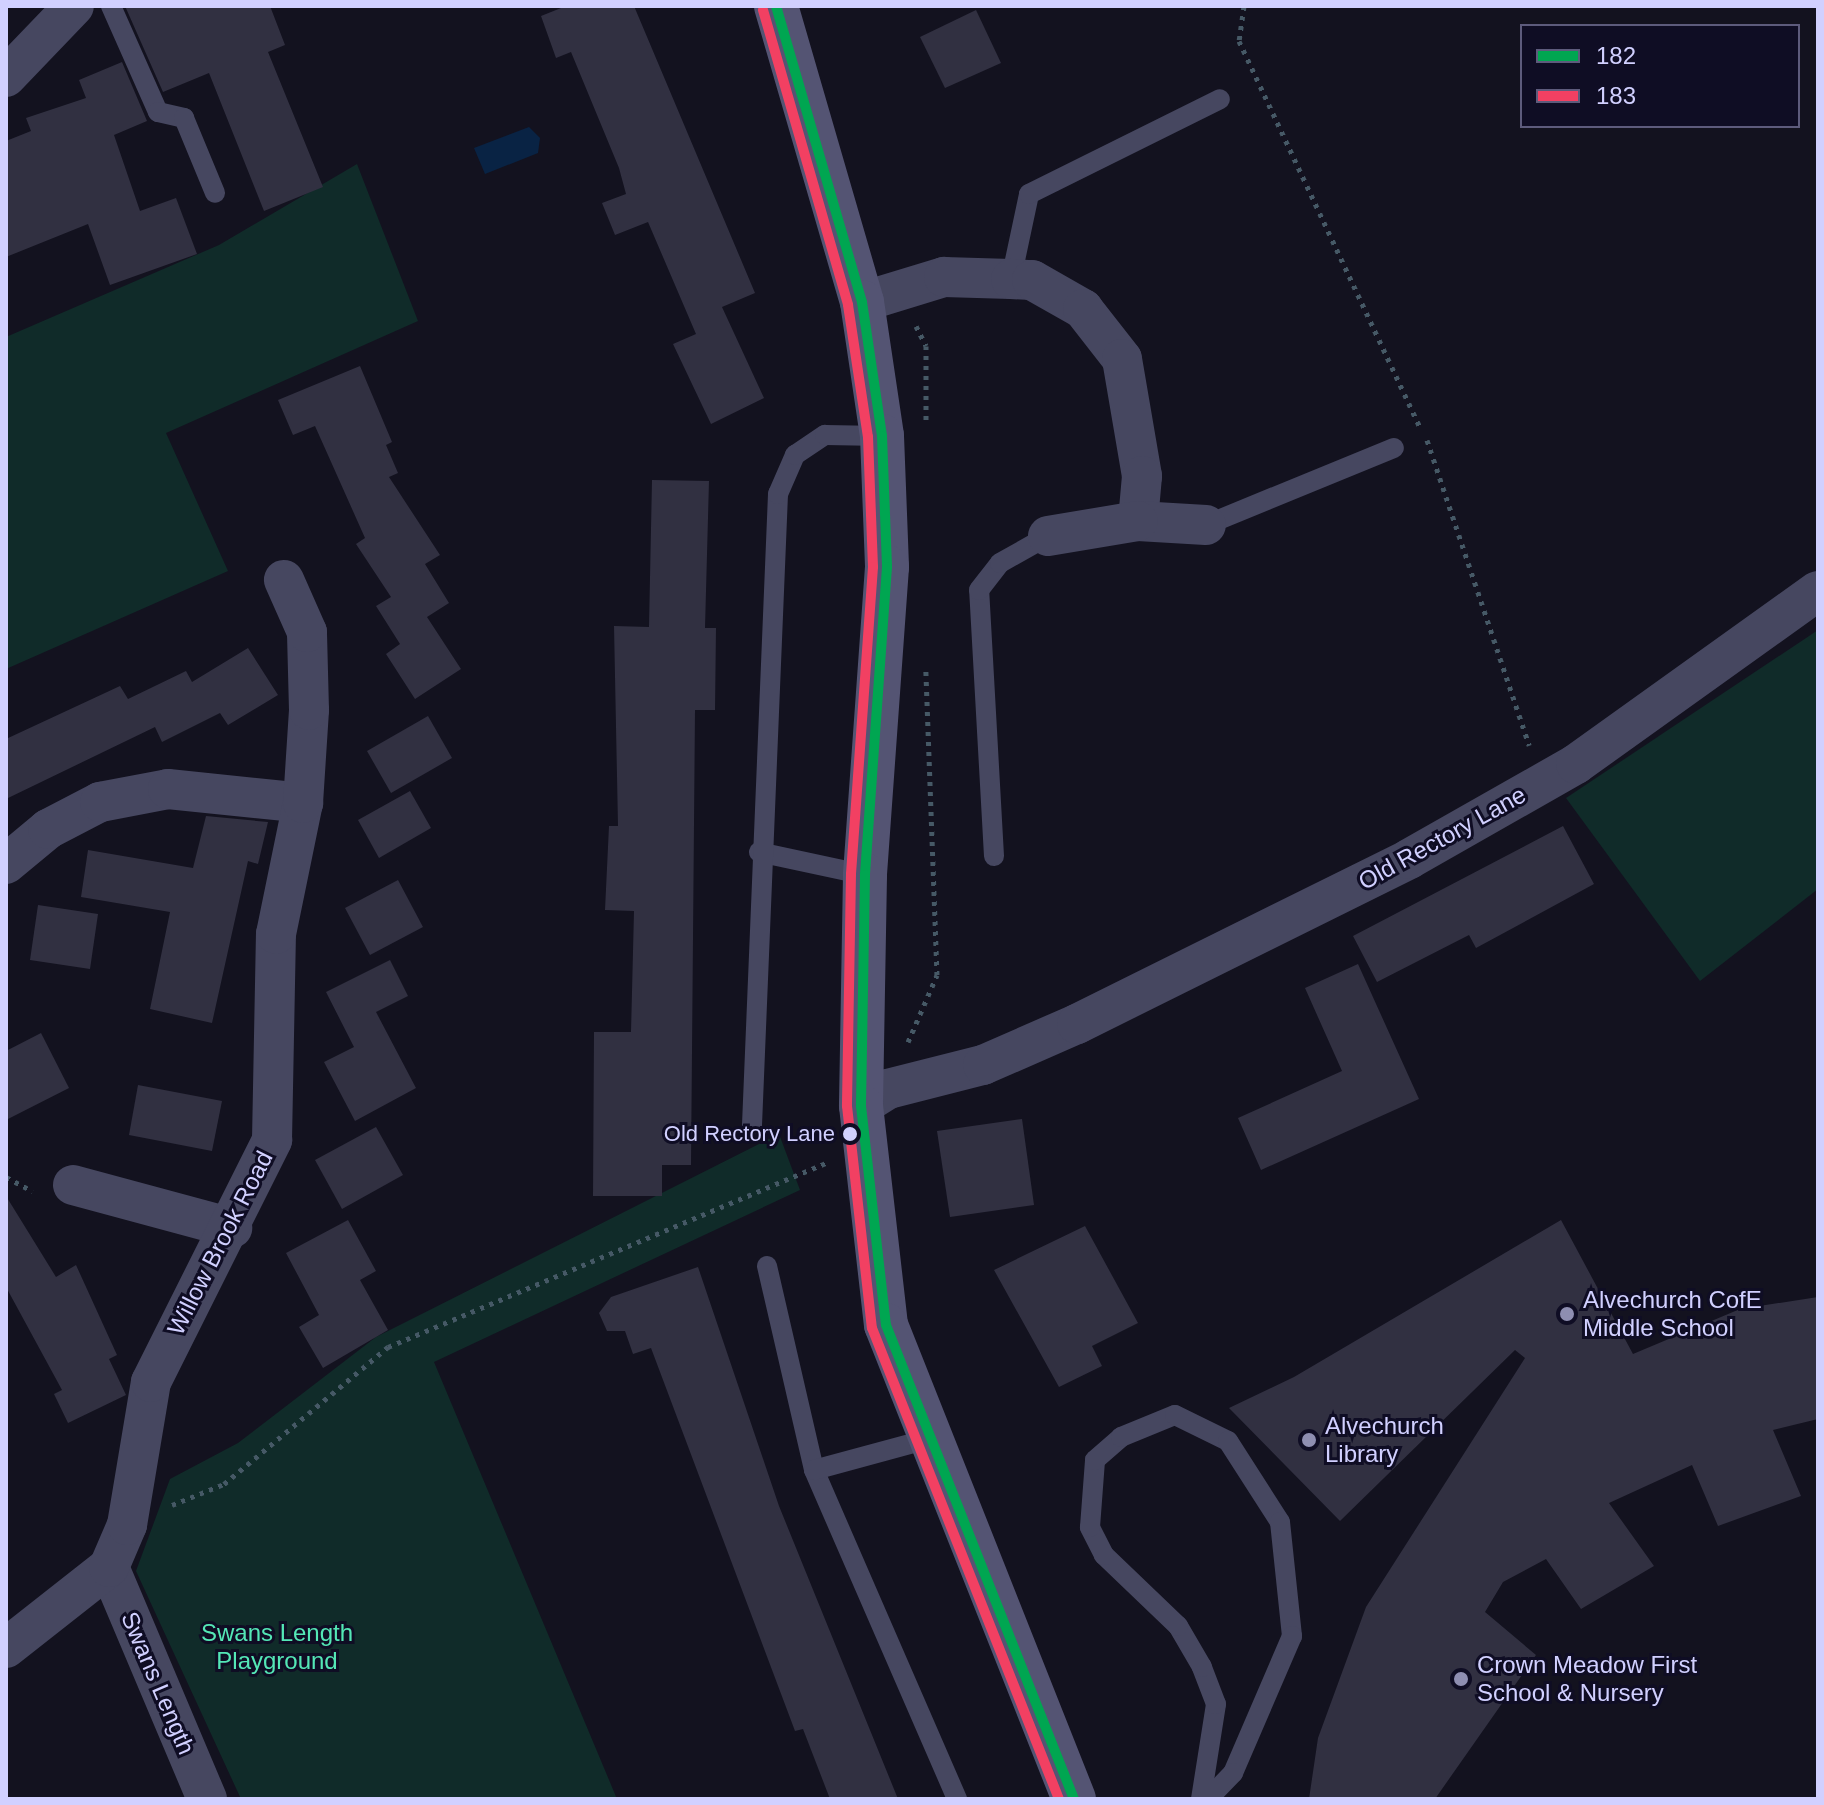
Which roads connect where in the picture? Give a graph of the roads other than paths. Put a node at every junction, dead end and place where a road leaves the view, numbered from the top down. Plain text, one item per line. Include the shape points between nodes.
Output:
1 (74, 6) edge
2 (111, 6) edge
3 (776, 6) edge
4 (6, 77) edge
5 (1220, 99) dead end
6 (215, 193) dead end
7 (1011, 279) junction
8 (862, 302) junction
9 (882, 436) junction
10 (1394, 448) dead end
11 (1138, 521) junction
12 (1206, 525) joint
13 (1048, 536) joint
14 (284, 580) dead end
15 (1818, 591) edge
16 (303, 803) junction
17 (759, 852) junction
18 (994, 856) dead end
19 (6, 864) edge
20 (865, 875) junction
21 (880, 1097) junction
22 (752, 1125) dead end
23 (73, 1185) dead end
24 (232, 1228) junction
25 (767, 1266) dead end
26 (928, 1439) junction
27 (814, 1470) junction
28 (109, 1567) junction
29 (6, 1648) edge
30 (207, 1799) edge
31 (957, 1799) edge
32 (1074, 1799) edge
33 (1201, 1799) edge
34 (1208, 1799) edge

1 - 4 street
2 - 6 lane via 158,112 184,118
3 - 8 main road
5 - 7 lane via 1029,194
7 - 8 street via 944,277
7 - 11 street via 1032,280 1083,309 1122,359 1142,476
8 - 9 main road
9 - 17 lane via 825,435 795,455 778,494
9 - 20 main road via 887,567
10 - 12 lane
11 - 12 street
11 - 13 street
13 - 18 lane via 1000,563 979,590
14 - 16 street, Willow Brook Road via 307,632
15 - 21 street, Old Rectory Lane via 1576,764 1515,798 1077,1024 983,1065
16 - 19 street via 168,789 100,802 48,829
16 - 24 street, Willow Brook Road via 276,934 272,1140
17 - 20 lane
17 - 22 lane
20 - 21 main road
21 - 26 main road via 869,1165 886,1325
23 - 24 street
24 - 28 street, Willow Brook Road via 181,1311 151,1382 127,1525
25 - 27 lane
26 - 27 lane
26 - 32 main road
27 - 31 lane
28 - 29 street
28 - 30 street, Swans Length
33 - 34 lane via 1216,1704 1202,1667 1178,1626 1104,1555 1090,1527 1095,1460 1121,1437 1175,1415 1228,1441 1280,1522 1292,1636 1233,1773

